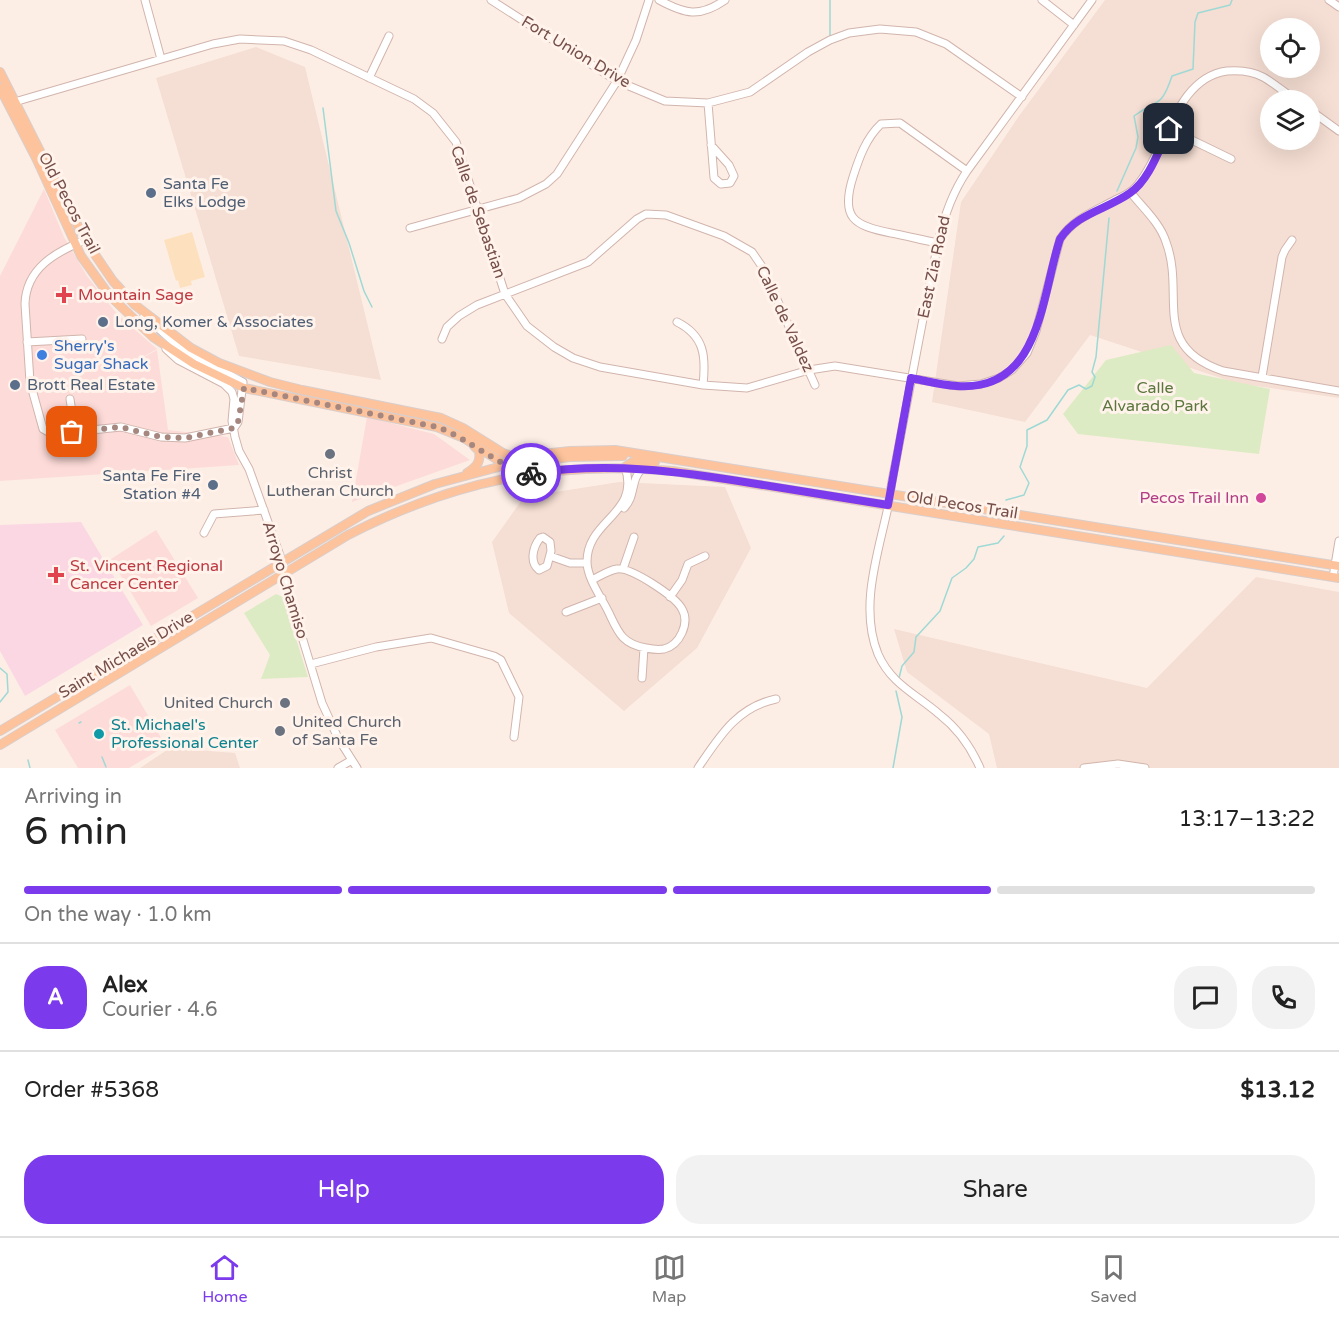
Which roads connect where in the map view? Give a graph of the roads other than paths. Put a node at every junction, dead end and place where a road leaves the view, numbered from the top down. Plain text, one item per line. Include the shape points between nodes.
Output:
1 (145, 0) edge
2 (490, 0) edge
3 (650, 0) edge
4 (659, 0) edge
5 (725, 0) edge
6 (1041, 0) edge
7 (1092, 0) edge
8 (1329, 0) edge
9 (1339, 7) edge
10 (1074, 25) junction
11 (389, 36) dead end
12 (161, 59) junction
13 (0, 72) edge
14 (369, 78) junction
15 (617, 81) junction
16 (0, 88) edge
17 (1281, 90) edge
18 (1022, 97) junction
19 (12, 103) junction
20 (708, 103) junction
21 (1320, 116) edge
22 (1338, 127) edge
23 (1169, 129) junction
24 (711, 145) junction
25 (1231, 159) dead end
26 (967, 171) junction
27 (1131, 193) junction
28 (478, 209) junction
29 (410, 228) dead end
30 (1292, 240) dead end
31 (81, 242) junction
32 (938, 243) junction
33 (505, 294) junction
34 (135, 305) junction
35 (677, 322) dead end
36 (153, 337) junction
37 (82, 339) dead end
38 (442, 339) dead end
39 (27, 342) junction
40 (809, 370) junction
41 (1262, 377) junction
42 (911, 378) junction
43 (703, 385) junction
44 (815, 385) dead end
45 (244, 388) junction
46 (1339, 391) edge
47 (70, 399) dead end
48 (234, 428) junction
49 (75, 432) junction
50 (464, 438) junction
51 (656, 457) junction
52 (688, 461) junction
53 (506, 465) junction
54 (625, 467) junction
55 (643, 468) junction
56 (527, 474) junction
57 (462, 476) junction
58 (890, 494) junction
59 (888, 505) junction
60 (264, 510) junction
61 (614, 514) junction
62 (204, 533) dead end
63 (634, 537) dead end
64 (1339, 541) edge
65 (550, 556) dead end
66 (705, 556) dead end
67 (282, 561) junction
68 (587, 563) junction
69 (1337, 566) edge
70 (623, 569) junction
71 (284, 574) junction
72 (1336, 578) edge
73 (592, 580) junction
74 (670, 597) junction
75 (602, 598) junction
76 (566, 612) dead end
77 (644, 648) junction
78 (311, 664) junction
79 (102, 669) junction
80 (642, 678) dead end
81 (776, 699) dead end
82 (39, 707) junction
83 (55, 711) junction
84 (0, 731) edge
85 (514, 737) dead end
86 (0, 738) edge
87 (0, 745) edge
88 (352, 760) junction
89 (339, 768) edge
90 (357, 768) edge
91 (698, 768) edge
92 (980, 768) edge
93 (1084, 768) edge
94 (1144, 768) edge

1 - 12 street
2 - 15 street, Fort Union Drive
3 - 15 street
4 - 5 street via 681,11 703,11
6 - 10 street
7 - 10 street, East Zia Road
8 - 9 street
10 - 18 street, East Zia Road
11 - 14 street
12 - 14 street, Calle de Sebastian via 240,39 284,41
12 - 19 street, Calle de Sebastian
13 - 19 main road, Old Pecos Trail
14 - 28 street, Calle de Sebastian via 414,99 433,113 456,142
15 - 20 street, Fort Union Drive via 665,101
15 - 28 street via 557,174 519,198
16 - 19 main road, Old Pecos Trail
17 - 23 street via 1261,76 1239,70 1217,73 1194,86
18 - 20 street, Fort Union Drive via 946,44 915,32 880,29 830,40 750,92
18 - 26 street, East Zia Road
19 - 31 main road, Old Pecos Trail
20 - 24 street
21 - 22 street
23 - 25 street
23 - 27 street via 1145,177
24 - 24 street via 732,169 730,183 721,184 714,178
26 - 32 street, East Zia Road via 946,210
26 - 32 street via 900,123 881,124 871,134 856,165 848,191 848,208 855,220 866,228
27 - 41 street via 1167,242 1174,321 1184,346 1206,365
27 - 42 street, Calle de Sebastian via 1082,217 1066,230 1060,239 1036,331 1027,353 1012,370 981,384 958,386
28 - 29 street
28 - 33 street, Calle de Sebastian
30 - 41 street via 1282,257
31 - 34 main road, Old Pecos Trail
31 - 36 main road, Old Pecos Trail via 93,275
31 - 39 street via 57,253 32,277 25,298
32 - 42 street, East Zia Road
33 - 38 street, Calle de Valdez via 459,316 447,327
33 - 40 street, Calle de Valdez via 588,262 646,214 666,215 724,236 752,252
33 - 43 street, Calle de Sebastian via 527,326 573,358 600,367
34 - 45 street via 176,345 240,379
34 - 51 main road, Old Pecos Trail via 191,348 219,363 302,390 441,418 514,457 615,450
35 - 43 street via 688,328 702,346
36 - 45 main road, Old Pecos Trail via 194,364
36 - 48 street, Arroyo Chamiso via 178,360 230,389
37 - 39 street
39 - 49 street via 31,388 43,429 52,434
40 - 42 street, Calle de Sebastian via 835,366
40 - 43 street, Calle de Sebastian via 747,388
40 - 44 street, Calle de Valdez
41 - 46 street
42 - 58 street, East Zia Road
45 - 48 street
45 - 50 main road, Old Pecos Trail via 416,421
47 - 49 street
48 - 49 street via 185,438 161,437 120,427
48 - 60 street, Arroyo Chamiso via 239,451
50 - 53 main road, Old Pecos Trail
50 - 57 main road via 478,449 480,457 476,467
51 - 52 main road, Old Pecos Trail
51 - 53 main road, Saint Michaels Drive via 570,457
52 - 54 main road via 634,461
52 - 58 main road, Old Pecos Trail
53 - 56 main road, Old Pecos Trail
53 - 57 main road, Saint Michaels Drive
54 - 55 main road, Old Pecos Trail
54 - 56 main road, Old Pecos Trail
54 - 61 street via 627,494
55 - 59 main road, Old Pecos Trail
55 - 61 street via 635,476 628,503
56 - 71 main road, Saint Michaels Drive via 446,492 385,516
57 - 67 main road, Saint Michaels Drive via 368,511
58 - 59 street, East Zia Road
58 - 69 main road, Old Pecos Trail
59 - 72 main road, Old Pecos Trail
59 - 92 street, East Zia Road via 871,589 876,646 892,677 946,720 969,747
60 - 62 street via 214,514
60 - 67 street, Arroyo Chamiso
61 - 68 street via 593,537
63 - 70 street
64 - 69 street
65 - 68 street via 570,563
66 - 74 street via 688,564
67 - 71 street, Arroyo Chamiso
67 - 79 main road, Saint Michaels Drive
68 - 73 street
69 - 72 street
70 - 73 street
70 - 74 street
71 - 78 street, Arroyo Chamiso
71 - 83 main road, Saint Michaels Drive
73 - 75 street
74 - 77 street via 684,613 683,632 667,648
75 - 76 street
75 - 77 street via 624,640
77 - 80 street
78 - 85 street via 375,647 431,639 494,656 501,660 519,697
78 - 88 street, Arroyo Chamiso via 322,703
79 - 82 main road, Saint Michaels Drive
79 - 83 main road via 87,684 61,699
81 - 91 street via 760,702 743,712
82 - 84 main road, Saint Michaels Drive
82 - 86 main road
83 - 87 main road, Saint Michaels Drive
88 - 89 street
88 - 90 street, Arroyo Chamiso
93 - 94 street via 1118,764

